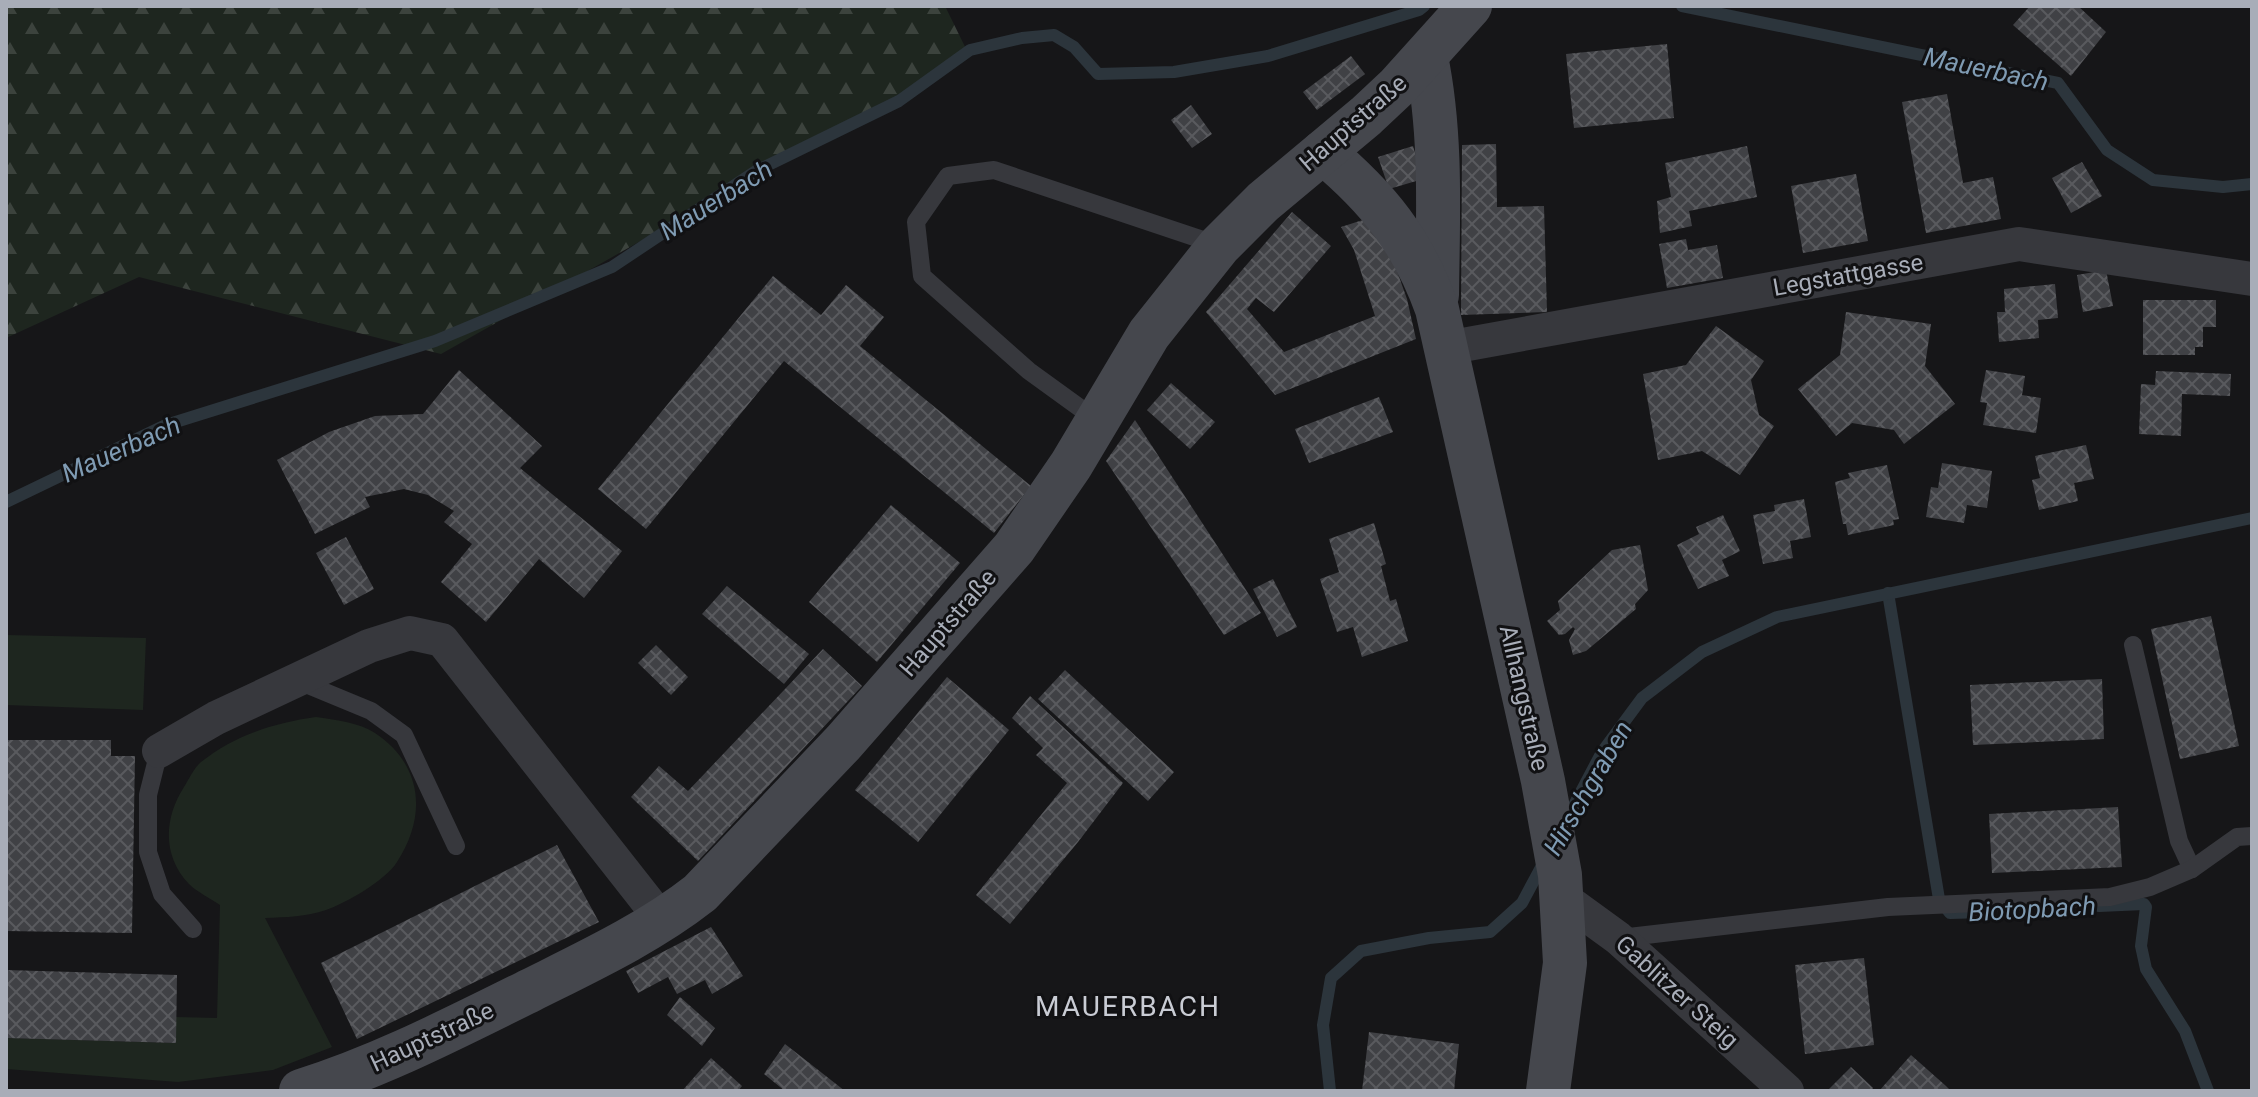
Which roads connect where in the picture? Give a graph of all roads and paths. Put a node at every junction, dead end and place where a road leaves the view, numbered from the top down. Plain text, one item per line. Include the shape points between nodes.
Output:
1 (1470, 6) edge
2 (1426, 57) junction
3 (1323, 152) junction
4 (1219, 246) junction
5 (2252, 279) edge
6 (1441, 329) junction
7 (1098, 421) junction
8 (2133, 645) dead end
9 (296, 680) junction
10 (159, 751) joint
11 (2252, 836) edge
12 (456, 846) dead end
13 (2192, 869) junction
14 (1562, 886) junction
15 (662, 920) junction
16 (193, 929) dead end
17 (1618, 938) junction
18 (301, 1091) edge
19 (1548, 1091) edge
20 (1787, 1091) edge

1 - 2 main road, Hauptstraße
2 - 3 main road, Hauptstraße
2 - 6 main road, Allhangstraße via 1434,108
3 - 4 main road, Hauptstraße
3 - 6 main road, Allhangstraße via 1376,200 1397,228 1417,258
4 - 7 main road, Hauptstraße via 1149,334
4 - 7 lane via 994,170 948,176 916,222 922,276 1029,371
5 - 6 street, Legstattgasse via 2019,244
6 - 14 main road, Allhangstraße
7 - 15 main road, Hauptstraße via 1036,517 990,576 762,831 700,893
8 - 13 lane via 2179,841
9 - 10 street
9 - 12 lane via 371,711 404,735
9 - 15 street via 410,633 442,640
10 - 16 lane via 148,795 148,852 162,894
11 - 13 lane via 2237,837
13 - 17 lane via 2110,897 1888,907
14 - 17 street, Gablitzer Steig
14 - 19 main road, Allhangstraße via 1565,963
15 - 18 main road, Hauptstraße via 404,1051
17 - 20 street, Gablitzer Steig

